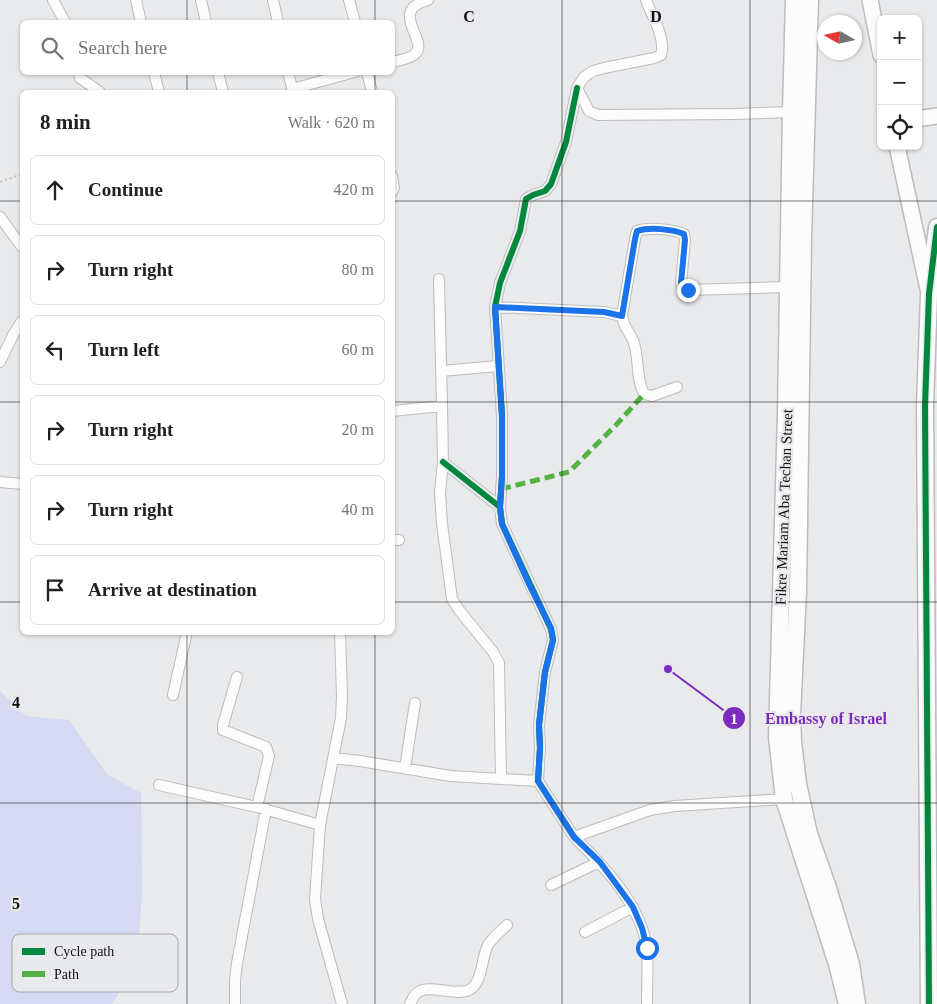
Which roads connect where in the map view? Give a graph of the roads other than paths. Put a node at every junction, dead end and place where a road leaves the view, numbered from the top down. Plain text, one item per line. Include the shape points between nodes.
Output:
1 (53, 0) edge
2 (136, 0) edge
3 (201, 0) edge
4 (273, 0) edge
5 (349, 0) edge
6 (428, 0) edge
7 (647, 0) edge
8 (794, 0) edge
9 (810, 0) edge
10 (870, 0) edge
11 (64, 20) edge
12 (141, 20) edge
13 (206, 20) edge
14 (278, 20) edge
15 (354, 20) edge
16 (877, 35) edge
17 (395, 61) edge
18 (80, 75) edge
19 (155, 75) edge
20 (219, 75) edge
21 (289, 75) edge
22 (345, 75) edge
23 (368, 75) edge
24 (577, 88) junction
25 (95, 90) edge
26 (158, 90) edge
27 (222, 90) edge
28 (292, 90) edge
29 (295, 90) edge
30 (372, 90) edge
31 (791, 112) junction
32 (937, 116) edge
33 (922, 118) edge
34 (898, 150) edge
35 (0, 217) edge
36 (937, 227) edge
37 (20, 244) edge
38 (439, 279) dead end
39 (788, 287) junction
40 (928, 294) junction
41 (495, 307) junction
42 (622, 316) junction
43 (20, 324) edge
44 (0, 362) edge
45 (498, 366) junction
46 (440, 371) junction
47 (677, 387) dead end
48 (442, 406) junction
49 (395, 411) edge
50 (443, 462) junction
51 (0, 482) edge
52 (20, 484) edge
53 (500, 507) junction
54 (791, 528) junction
55 (186, 635) edge
56 (340, 635) edge
57 (237, 677) dead end
58 (173, 695) dead end
59 (415, 702) dead end
60 (333, 758) junction
61 (405, 768) junction
62 (501, 779) junction
63 (789, 780) junction
64 (538, 781) junction
65 (160, 785) dead end
66 (784, 799) junction
67 (261, 808) junction
68 (320, 825) junction
69 (574, 837) junction
70 (600, 862) junction
71 (551, 886) dead end
72 (633, 907) junction
73 (507, 925) dead end
74 (585, 932) dead end
75 (236, 1004) edge
76 (342, 1004) edge
77 (410, 1004) edge
78 (647, 1004) edge
79 (847, 1004) edge
80 (857, 1004) edge
81 (929, 1004) edge

1 - 11 street
2 - 12 street
3 - 13 street
4 - 14 street
5 - 15 street
6 - 17 street via 413,7 409,21 419,45 418,51 413,56
7 - 24 street via 661,37 661,55 594,71 584,77
8 - 31 main road, Fikre Mariam Aba Techan Street
9 - 54 main road, Fikre Mariam Aba Techan Street
10 - 16 main road
18 - 25 street
19 - 26 street
20 - 27 street
21 - 28 street
22 - 29 street
23 - 30 street
24 - 31 street via 589,111 598,115
24 - 41 street via 566,142 551,184 545,191 526,199 520,231 500,283
31 - 39 main road, Fikre Mariam Aba Techan Street
32 - 33 main road
34 - 40 main road
35 - 37 street
36 - 40 main road
38 - 46 street
39 - 42 street via 683,288 684,234 644,229 637,231
39 - 54 main road, Fikre Mariam Aba Techan Street
40 - 81 main road via 925,406
41 - 42 street via 604,312
41 - 45 street
42 - 47 street via 624,328 632,340 639,384 644,394 652,396
43 - 44 street
45 - 46 street
45 - 53 street via 502,416
46 - 48 street
48 - 49 street
48 - 50 street
50 - 53 street
50 - 62 street via 442,524 452,599 499,664
51 - 52 street
53 - 64 street via 502,524 551,628 553,640 541,707
54 - 63 main road, Fikre Mariam Aba Techan Street via 798,590
55 - 58 street
56 - 60 street via 342,696
57 - 67 street via 223,725 224,730 268,750
59 - 61 street
60 - 61 street
60 - 68 street
61 - 62 street via 450,776
62 - 64 street
63 - 66 main road, Fikre Mariam Aba Techan Street
63 - 80 main road, Fikre Mariam Aba Techan Street via 828,888 851,964
64 - 69 street
65 - 67 street
66 - 69 street via 650,810
66 - 79 main road, Fikre Mariam Aba Techan Street
67 - 68 street
67 - 75 street via 237,962
68 - 76 street via 315,900
69 - 70 street
70 - 71 street
70 - 72 street
72 - 74 street
72 - 78 street via 647,948
73 - 77 street via 487,946 476,983 469,990 423,990 416,993

